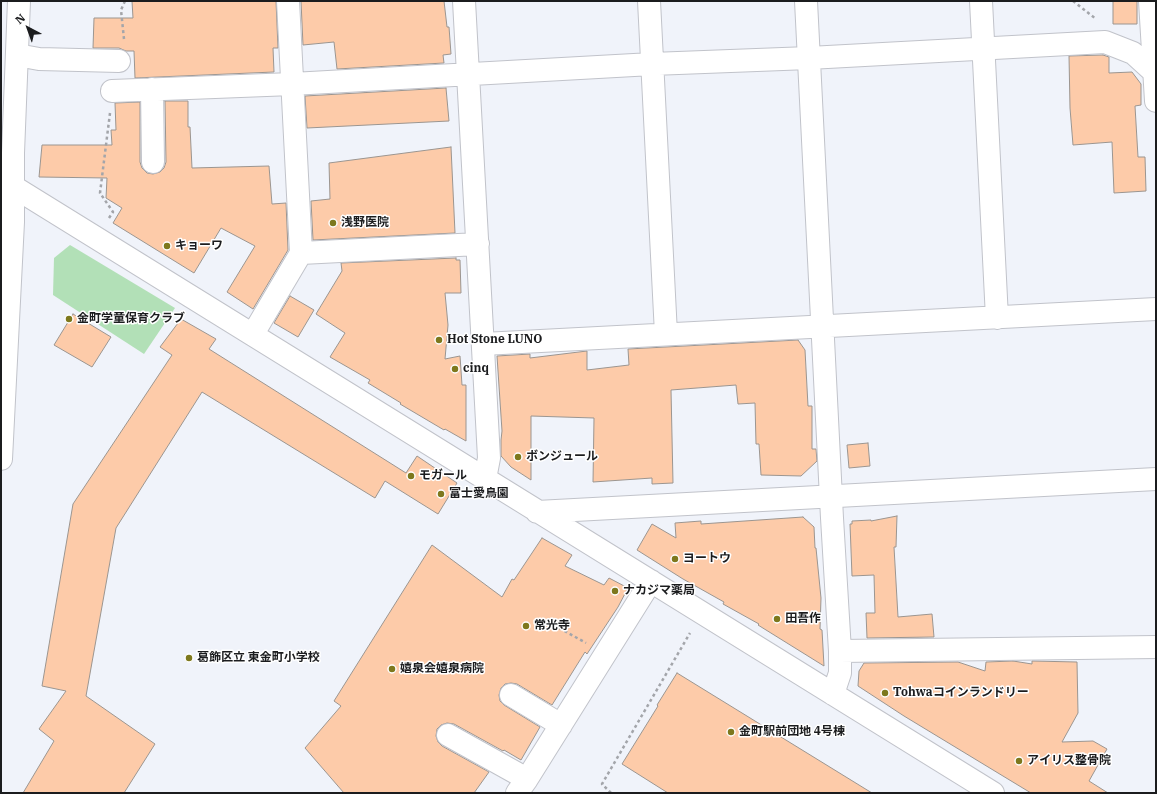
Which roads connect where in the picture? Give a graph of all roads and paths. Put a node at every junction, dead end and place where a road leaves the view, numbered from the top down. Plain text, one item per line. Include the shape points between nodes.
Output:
1 (18, 1) edge
2 (288, 1) edge
3 (464, 1) edge
4 (649, 1) edge
5 (806, 1) edge
6 (981, 1) edge
7 (1150, 1) edge
8 (1154, 26) edge
9 (983, 49) junction
10 (17, 55) junction
11 (809, 58) junction
12 (120, 61) dead end
13 (652, 64) junction
14 (1155, 73) edge
15 (468, 74) junction
16 (292, 84) junction
17 (152, 89) junction
18 (112, 91) dead end
19 (1156, 101) edge
20 (153, 162) dead end
21 (7, 183) edge
22 (478, 244) junction
23 (301, 254) junction
24 (1156, 309) edge
25 (997, 318) junction
26 (823, 326) junction
27 (253, 334) junction
28 (666, 334) junction
29 (483, 344) junction
30 (2, 414) edge
31 (1, 459) edge
32 (485, 479) junction
33 (1156, 479) edge
34 (831, 496) junction
35 (537, 512) junction
36 (651, 581) junction
37 (554, 625) dead end
38 (692, 631) dead end
39 (588, 644) dead end
40 (1156, 647) edge
41 (840, 651) junction
42 (833, 694) junction
43 (511, 695) dead end
44 (561, 725) junction
45 (448, 735) dead end
46 (522, 786) edge
47 (611, 793) edge
48 (993, 793) edge

1 - 10 street
2 - 16 street
3 - 15 street
4 - 13 street
5 - 11 street
6 - 9 street
7 - 8 street
8 - 14 street
9 - 11 street
9 - 14 street via 1105,42 1133,53
9 - 25 street
10 - 12 street via 39,59
10 - 21 street via 13,153
11 - 13 street
11 - 26 street
13 - 15 street
13 - 28 street
14 - 19 street
15 - 16 street
15 - 22 street
16 - 17 street
16 - 23 street
17 - 18 street
17 - 20 street
21 - 27 street
21 - 30 street via 13,222
22 - 23 street
22 - 29 street
23 - 27 street
24 - 25 street
25 - 26 street
26 - 28 street
26 - 34 street
27 - 32 street
28 - 29 street
29 - 32 street via 489,462
30 - 31 street
32 - 35 street
33 - 34 street
34 - 35 street
34 - 41 street
35 - 36 street
36 - 42 street
36 - 44 street
37 - 39 path
38 - 47 path via 602,784
40 - 41 street
41 - 42 street via 840,673
42 - 48 street
43 - 44 street
44 - 46 street
45 - 46 street

